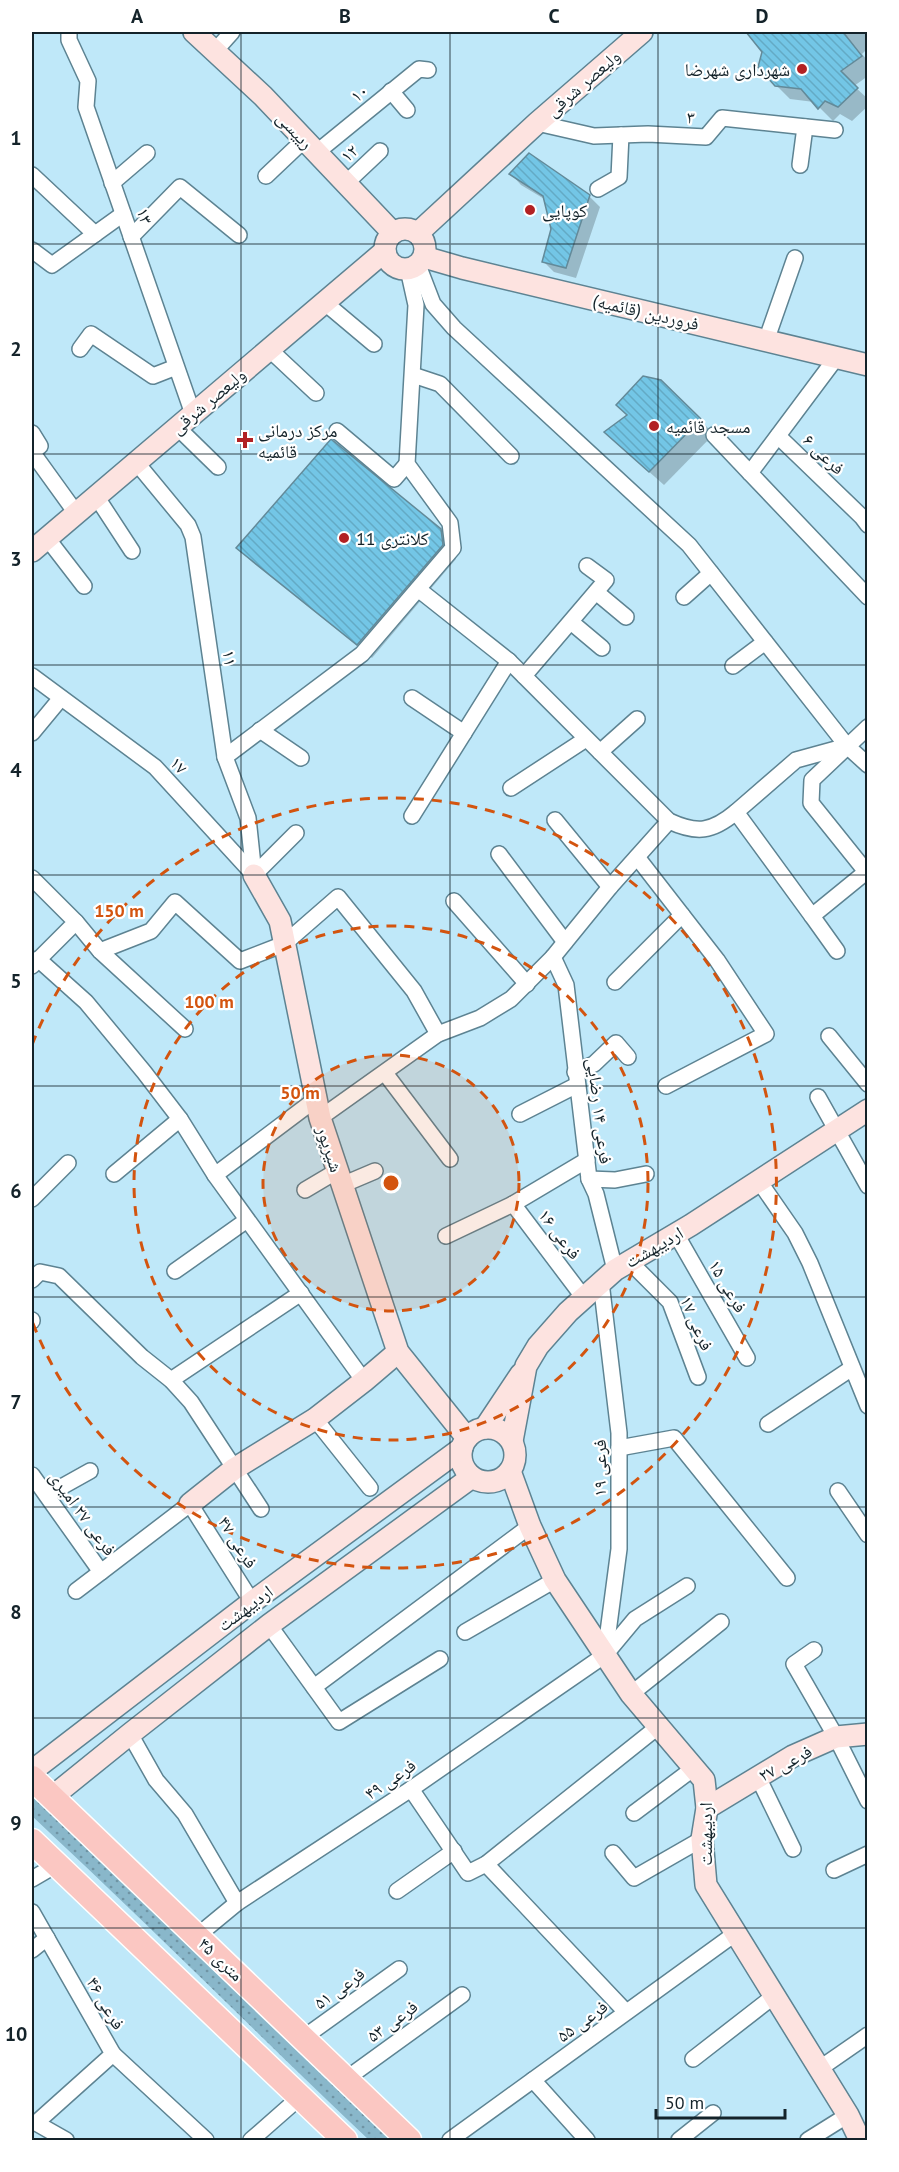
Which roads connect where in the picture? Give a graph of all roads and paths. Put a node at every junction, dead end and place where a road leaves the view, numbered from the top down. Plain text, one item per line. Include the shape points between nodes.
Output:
1 (69, 32) edge
2 (194, 32) edge
3 (232, 32) edge
4 (642, 32) edge
5 (215, 51) junction
6 (428, 70) dead end
7 (391, 91) junction
8 (407, 110) dead end
9 (537, 123) junction
10 (805, 127) junction
11 (835, 130) dead end
12 (621, 135) junction
13 (310, 146) junction
14 (380, 151) dead end
15 (147, 153) dead end
16 (800, 165) dead end
17 (32, 175) edge
18 (266, 176) dead end
19 (112, 183) junction
20 (345, 184) junction
21 (598, 189) dead end
22 (123, 214) junction
23 (418, 233) junction
24 (95, 234) junction
25 (239, 235) dead end
26 (131, 237) junction
27 (389, 242) junction
28 (32, 250) edge
29 (795, 258) dead end
30 (417, 264) junction
31 (324, 302) junction
32 (766, 341) junction
33 (374, 344) dead end
34 (80, 349) dead end
35 (268, 349) junction
36 (836, 358) junction
37 (866, 363) edge
38 (176, 368) junction
39 (413, 375) junction
40 (316, 393) dead end
41 (185, 420) junction
42 (337, 431) dead end
43 (32, 433) edge
44 (714, 435) dead end
45 (777, 436) junction
46 (511, 456) dead end
47 (136, 462) junction
48 (407, 464) junction
49 (218, 467) dead end
50 (750, 473) junction
51 (96, 496) junction
52 (76, 513) junction
53 (867, 525) edge
54 (39, 544) edge
55 (132, 550) dead end
56 (587, 566) dead end
57 (711, 573) junction
58 (84, 586) dead end
59 (417, 589) junction
60 (596, 592) junction
61 (684, 597) dead end
62 (867, 597) edge
63 (626, 617) dead end
64 (571, 622) junction
65 (765, 642) junction
66 (602, 648) dead end
67 (509, 661) junction
68 (733, 666) dead end
69 (32, 676) edge
70 (524, 676) junction
71 (61, 698) junction
72 (412, 698) dead end
73 (637, 719) dead end
74 (867, 727) edge
75 (261, 730) junction
76 (32, 733) edge
77 (464, 733) junction
78 (586, 739) junction
79 (847, 747) junction
80 (600, 752) junction
81 (225, 757) junction
82 (301, 758) dead end
83 (867, 765) edge
84 (511, 788) dead end
85 (736, 812) junction
86 (412, 816) dead end
87 (555, 820) dead end
88 (669, 821) junction
89 (296, 832) dead end
90 (499, 854) dead end
91 (637, 857) junction
92 (867, 873) edge
93 (254, 875) junction
94 (33, 884) edge
95 (610, 887) junction
96 (454, 901) dead end
97 (682, 915) junction
98 (812, 916) junction
99 (76, 922) junction
100 (565, 942) junction
101 (284, 944) junction
102 (100, 951) junction
103 (837, 951) dead end
104 (553, 957) junction
105 (35, 963) edge
106 (615, 982) dead end
107 (527, 984) junction
108 (184, 1029) dead end
109 (438, 1034) junction
110 (829, 1036) dead end
111 (628, 1057) dead end
112 (386, 1073) junction
113 (576, 1078) junction
114 (867, 1084) edge
115 (666, 1086) dead end
116 (818, 1097) dead end
117 (318, 1109) junction
118 (867, 1110) edge
119 (520, 1114) dead end
120 (180, 1119) junction
121 (837, 1130) junction
122 (450, 1159) dead end
123 (587, 1160) junction
124 (68, 1163) dead end
125 (375, 1171) dead end
126 (114, 1174) dead end
127 (215, 1174) junction
128 (646, 1174) dead end
129 (340, 1178) junction
130 (589, 1179) junction
131 (759, 1181) junction
132 (867, 1186) edge
133 (305, 1190) dead end
134 (32, 1199) edge
135 (513, 1204) junction
136 (247, 1220) junction
137 (676, 1234) junction
138 (446, 1236) dead end
139 (175, 1271) dead end
140 (615, 1271) junction
141 (32, 1280) edge
142 (301, 1293) junction
143 (584, 1298) junction
144 (398, 1352) junction
145 (747, 1358) dead end
146 (526, 1366) junction
147 (852, 1368) junction
148 (698, 1377) dead end
149 (171, 1380) junction
150 (364, 1381) junction
151 (867, 1407) edge
152 (315, 1419) junction
153 (768, 1424) dead end
154 (471, 1438) junction
155 (512, 1441) junction
156 (619, 1448) junction
157 (234, 1469) junction
158 (90, 1471) dead end
159 (510, 1471) junction
160 (32, 1475) edge
161 (472, 1477) junction
162 (370, 1488) dead end
163 (838, 1491) dead end
164 (47, 1495) junction
165 (190, 1504) junction
166 (261, 1509) dead end
167 (530, 1526) junction
168 (867, 1535) edge
169 (101, 1572) junction
170 (787, 1578) dead end
171 (555, 1580) junction
172 (687, 1586) dead end
173 (76, 1591) dead end
174 (252, 1602) junction
175 (721, 1622) dead end
176 (269, 1625) junction
177 (465, 1632) dead end
178 (814, 1650) dead end
179 (605, 1655) junction
180 (440, 1659) dead end
181 (314, 1687) junction
182 (631, 1694) junction
183 (658, 1726) junction
184 (130, 1734) junction
185 (867, 1734) edge
186 (836, 1737) junction
187 (60, 1749) junction
188 (694, 1768) junction
189 (32, 1771) edge
190 (81, 1774) junction
191 (758, 1777) junction
192 (32, 1778) edge
193 (411, 1789) junction
194 (52, 1797) junction
195 (867, 1801) edge
196 (707, 1808) junction
197 (634, 1813) dead end
198 (702, 1839) junction
199 (32, 1841) edge
200 (793, 1850) dead end
201 (454, 1851) junction
202 (613, 1853) dead end
203 (867, 1854) edge
204 (486, 1864) junction
205 (56, 1865) junction
206 (834, 1870) dead end
207 (32, 1879) edge
208 (397, 1891) dead end
209 (237, 1903) junction
210 (32, 1912) edge
211 (736, 1933) junction
212 (197, 1936) junction
213 (47, 1938) junction
214 (32, 1950) edge
215 (399, 1969) dead end
216 (462, 1995) dead end
217 (774, 1996) junction
218 (626, 2012) junction
219 (867, 2035) edge
220 (303, 2038) junction
221 (113, 2055) junction
222 (693, 2059) dead end
223 (819, 2069) junction
224 (346, 2079) junction
225 (533, 2080) junction
226 (300, 2097) junction
227 (713, 2113) dead end
228 (848, 2115) junction
229 (34, 2123) edge
230 (867, 2137) edge
231 (66, 2140) edge
232 (206, 2140) edge
233 (251, 2140) edge
234 (345, 2140) edge
235 (409, 2140) edge
236 (450, 2140) edge
237 (587, 2140) edge
238 (679, 2140) edge
239 (808, 2140) edge
240 (860, 2140) edge

1 - 19 street, ۱۳ via 88,81 86,107
2 - 5 main road, رییسی
3 - 5 street
4 - 9 main road, ولیعصر شرقی
5 - 13 main road, رییسی
6 - 7 street, ۱۰ via 418,69
7 - 8 street
7 - 13 street, ۱۰
9 - 12 street, ۳ via 594,136
9 - 23 main road, ولیعصر شرقی
10 - 11 street, ۳
10 - 12 street, ۳ via 722,118 706,137
10 - 16 street
12 - 21 street via 619,177
13 - 18 street, ۱۰
13 - 20 main road, رییسی
14 - 20 street, ۱۲
15 - 19 street
17 - 24 street
19 - 22 street, ۱۳
20 - 27 main road, رییسی
22 - 24 street
22 - 26 street, ۱۳
23 - 27 main road via 402,229
23 - 30 main road via 424,241
24 - 28 street via 52,265
25 - 26 street via 180,187
26 - 38 street, ۱۳
27 - 30 main road via 388,259 394,265
27 - 31 main road, ولیعصر شرقی
29 - 32 street
30 - 32 main road, فروردین (قائمیه) via 462,268
30 - 39 street
30 - 57 street via 433,304 454,328 689,545
31 - 33 street
31 - 35 main road, ولیعصر شرقی
32 - 36 main road, فروردین (قائمیه)
34 - 38 street via 91,334 153,376
35 - 40 street
35 - 41 main road, ولیعصر شرقی
36 - 37 main road, فروردین (قائمیه)
36 - 45 street
38 - 41 street, ۱۳
39 - 46 street via 440,384
39 - 48 street
41 - 47 main road, ولیعصر شرقی
41 - 49 street
42 - 48 street via 394,479
43 - 52 street via 40,446 32,452
44 - 50 street
45 - 50 street
45 - 53 street, فرعی ۶
47 - 51 main road, ولیعصر شرقی
47 - 81 street, ۱۱ via 188,525 193,537
48 - 59 street via 450,523 453,548
50 - 62 street
51 - 52 main road, ولیعصر شرقی
51 - 55 street
52 - 54 main road, ولیعصر شرقی
54 - 58 street
56 - 60 street via 606,580
57 - 61 street
57 - 65 street
59 - 67 street
59 - 75 street via 362,654
60 - 63 street
60 - 64 street
64 - 66 street
64 - 70 street
65 - 68 street
65 - 79 street
67 - 70 street
67 - 77 street
69 - 71 street, ۱۷
70 - 78 street
71 - 76 street
71 - 93 street, ۱۷ via 155,767
72 - 77 street
73 - 80 street
74 - 79 street
75 - 81 street
75 - 82 street
77 - 86 street
78 - 80 street
78 - 84 street
79 - 83 street
79 - 85 street via 796,759
79 - 92 street via 812,780 811,803
80 - 88 street
81 - 93 street, ۱۱ via 248,818
85 - 88 street via 722,824 704,830 686,829
85 - 98 street
87 - 95 street
88 - 91 street
89 - 93 street
90 - 100 street
91 - 95 street
91 - 97 street
92 - 98 street
93 - 101 main road, شیرپور via 280,921
94 - 99 street
95 - 100 street
96 - 107 street
97 - 106 street
97 - 115 street via 766,1034
98 - 103 street
99 - 102 street
99 - 105 street
100 - 104 street
101 - 102 street via 240,961 175,902 151,931
101 - 109 street via 338,897 414,991
101 - 117 main road, شیرپور
102 - 108 street
104 - 107 street
104 - 113 street, فرعی ۱۴ رضایی via 566,986
105 - 120 street via 86,1002
107 - 109 street via 480,1018
109 - 112 street
110 - 114 street
111 - 113 street via 616,1043
112 - 117 street
112 - 122 street
113 - 119 street
113 - 123 street, فرعی ۱۴ رضایی
116 - 121 street
117 - 127 street
117 - 129 main road, شیرپور
118 - 121 main road, اردیبهشت
120 - 126 street
120 - 127 street
121 - 131 main road, اردیبهشت
121 - 132 street
123 - 130 street, فرعی ۱۴ رضایی
123 - 135 street, فرعی ۱۶
124 - 134 street
125 - 129 street
127 - 136 street
128 - 130 street via 615,1180
129 - 133 street
129 - 144 main road, شیرپور
130 - 140 street, فرعی ۱۴ رضایی
131 - 137 main road, اردیبهشت
131 - 147 street via 795,1233 810,1263
135 - 138 street
135 - 143 street, فرعی ۱۶
136 - 139 street
136 - 142 street
137 - 140 main road, اردیبهشت
137 - 145 street, فرعی ۱۵
140 - 143 main road, اردیبهشت
140 - 148 street, فرعی ۱۷ via 670,1302
140 - 156 street, فرعی ۱۹
141 - 149 street via 40,1272 59,1276 142,1358
142 - 149 street
142 - 150 street
143 - 146 main road, اردیبهشت via 555,1326
144 - 150 main road
144 - 154 main road, شیرپور
146 - 154 main road
146 - 155 main road, اردیبهشت
147 - 151 street
147 - 153 street
149 - 157 street via 191,1402
150 - 152 main road
152 - 157 main road
152 - 162 street
154 - 155 main road via 495,1428
154 - 161 main road via 461,1459
154 - 174 main road, اردیبهشت
155 - 159 main road, اردیبهشت via 516,1451
156 - 170 street via 674,1438
156 - 179 street, فرعی ۱۹ via 619,1549
157 - 165 main road
157 - 166 street
158 - 164 street
159 - 161 main road via 492,1482
159 - 167 main road, اردیبهشت
160 - 164 street, فرعی ۲۷ امیری
161 - 176 main road, اردیبهشت
163 - 168 street
164 - 169 street, فرعی ۲۷ امیری
165 - 169 street, فرعی ۲۷ امیری
165 - 174 street, فرعی ۴۷
167 - 171 main road, اردیبهشت
167 - 181 street
169 - 173 street
171 - 177 street
171 - 179 main road, اردیبهشت
172 - 179 street, فرعی ۴۹ via 635,1619
174 - 187 main road, اردیبهشت
175 - 182 street
176 - 181 street
176 - 184 main road, اردیبهشت
178 - 186 street via 794,1664
179 - 182 main road, اردیبهشت
179 - 193 street, فرعی ۴۹
180 - 181 street via 339,1722
182 - 183 main road, اردیبهشت
183 - 188 main road, اردیبهشت
183 - 204 street
184 - 190 main road, اردیبهشت
184 - 209 street via 156,1780 185,1814
185 - 186 main road, فرعی ۲۷
186 - 191 main road, فرعی ۲۷
186 - 195 street
187 - 189 main road, اردیبهشت
187 - 190 main road
188 - 196 main road, اردیبهشت via 704,1780
188 - 197 street
190 - 194 main road, اردیبهشت
191 - 196 main road, فرعی ۲۷
191 - 200 street
192 - 194 main road, ۴۵ متری
193 - 201 street
193 - 209 street, فرعی ۴۹
194 - 212 main road, ۴۵ متری
196 - 198 main road, اردیبهشت
198 - 202 street via 634,1878
198 - 211 main road, اردیبهشت via 706,1884
199 - 205 main road
201 - 204 street via 468,1873
201 - 208 street
203 - 206 street
204 - 218 street
205 - 207 street
205 - 226 main road
209 - 212 street, فرعی ۴۹
210 - 213 street, فرعی ۴۶
211 - 217 main road, اردیبهشت
211 - 218 street, فرعی ۵۵
212 - 220 main road, ۴۵ متری
213 - 214 street
213 - 221 street, فرعی ۴۶
215 - 220 street, فرعی ۵۱
216 - 224 street, فرعی ۵۳
217 - 222 street
217 - 223 main road, اردیبهشت
218 - 225 street, فرعی ۵۵
219 - 223 street
220 - 224 main road, ۴۵ متری
221 - 229 street, فرعی ۴۶
221 - 232 street
223 - 228 main road, اردیبهشت
224 - 235 main road, ۴۵ متری
225 - 236 street, فرعی ۵۵
225 - 237 street
226 - 233 street
226 - 234 main road
227 - 238 street
228 - 239 street
228 - 240 main road, اردیبهشت
229 - 231 street
230 - 240 street

